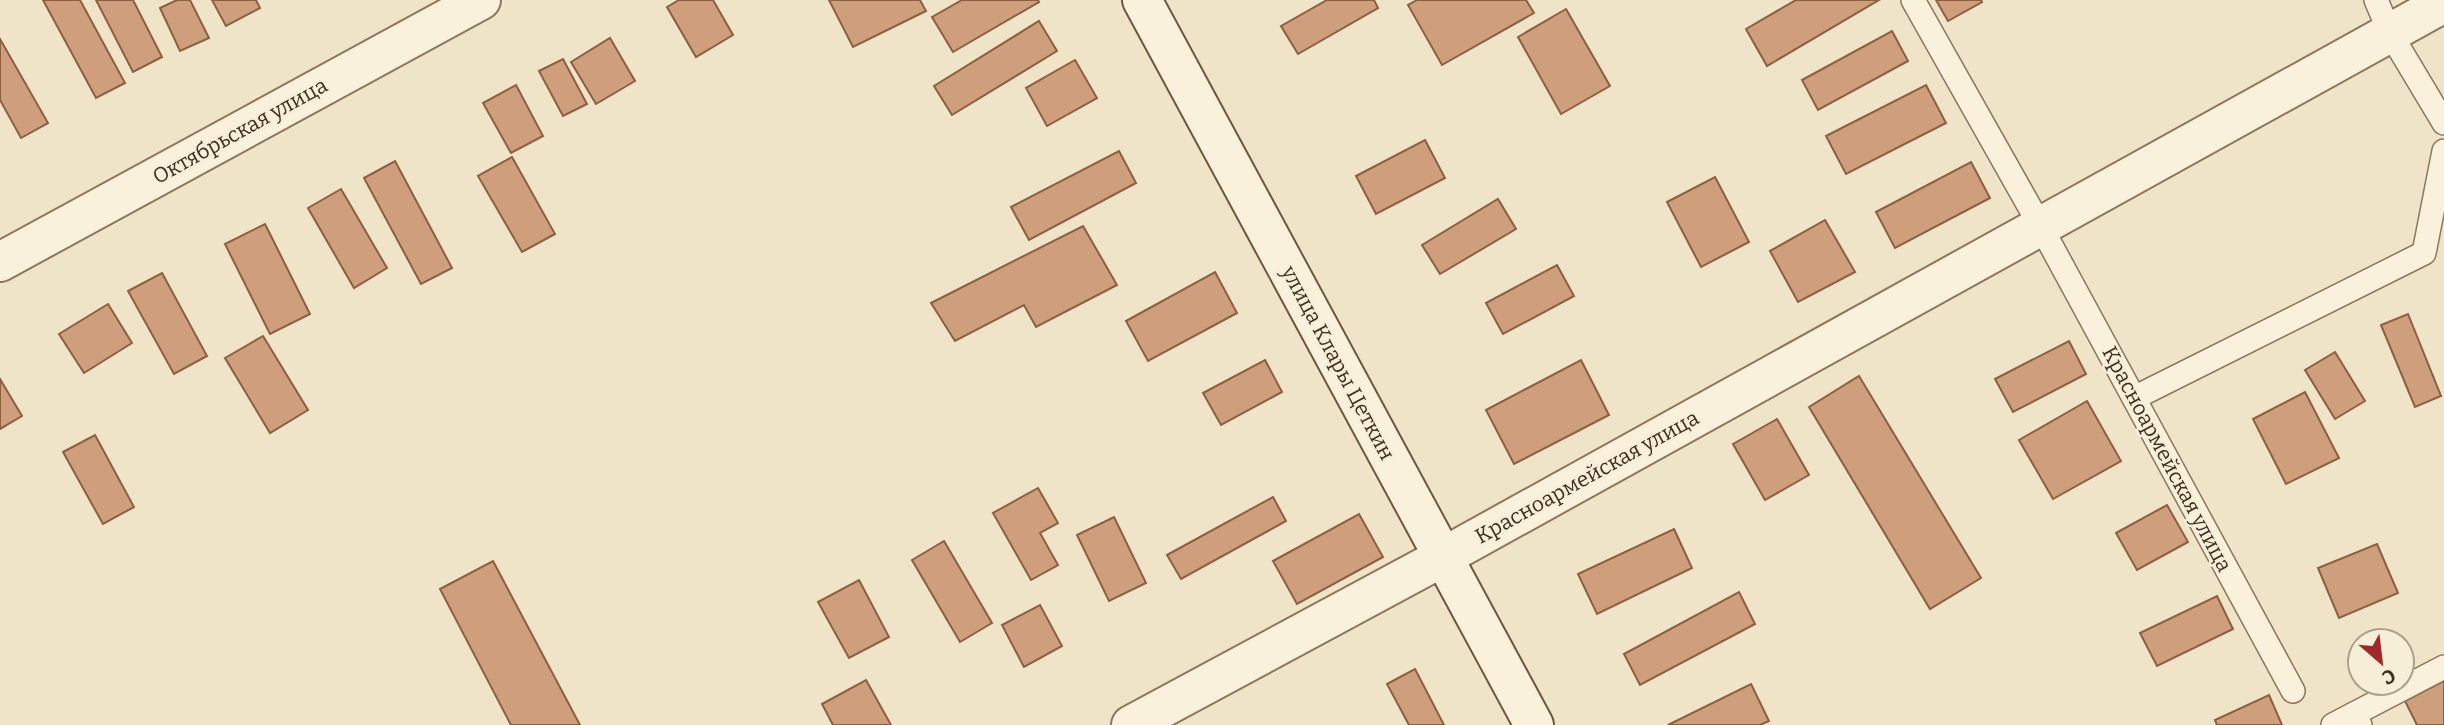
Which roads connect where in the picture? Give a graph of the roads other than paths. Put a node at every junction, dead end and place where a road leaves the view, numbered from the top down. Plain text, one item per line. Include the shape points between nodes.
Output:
1 (481, 0) edge
2 (1142, 0) edge
3 (1913, 0) edge
4 (2444, 3) edge
5 (2383, 16) edge
6 (2444, 123) edge
7 (2444, 151) edge
8 (2041, 227) junction
9 (0, 262) edge
10 (2134, 398) junction
11 (1443, 557) junction
12 (2444, 667) edge
13 (2293, 691) dead end
14 (2357, 720) edge
15 (1131, 725) edge
16 (1534, 725) edge
17 (2333, 725) edge

1 - 9 street, Октябрьская улица
2 - 11 street, улица Клары Цеткин
3 - 8 lane, Красноармейская улица
4 - 5 street, Красноармейская улица
5 - 6 lane
5 - 8 street, Красноармейская улица
7 - 10 lane via 2424,253
8 - 10 lane, Красноармейская улица
8 - 11 street, Красноармейская улица
10 - 13 lane, Красноармейская улица
11 - 15 street, Красноармейская улица
11 - 16 street, улица Клары Цеткин
12 - 14 lane
14 - 17 lane

